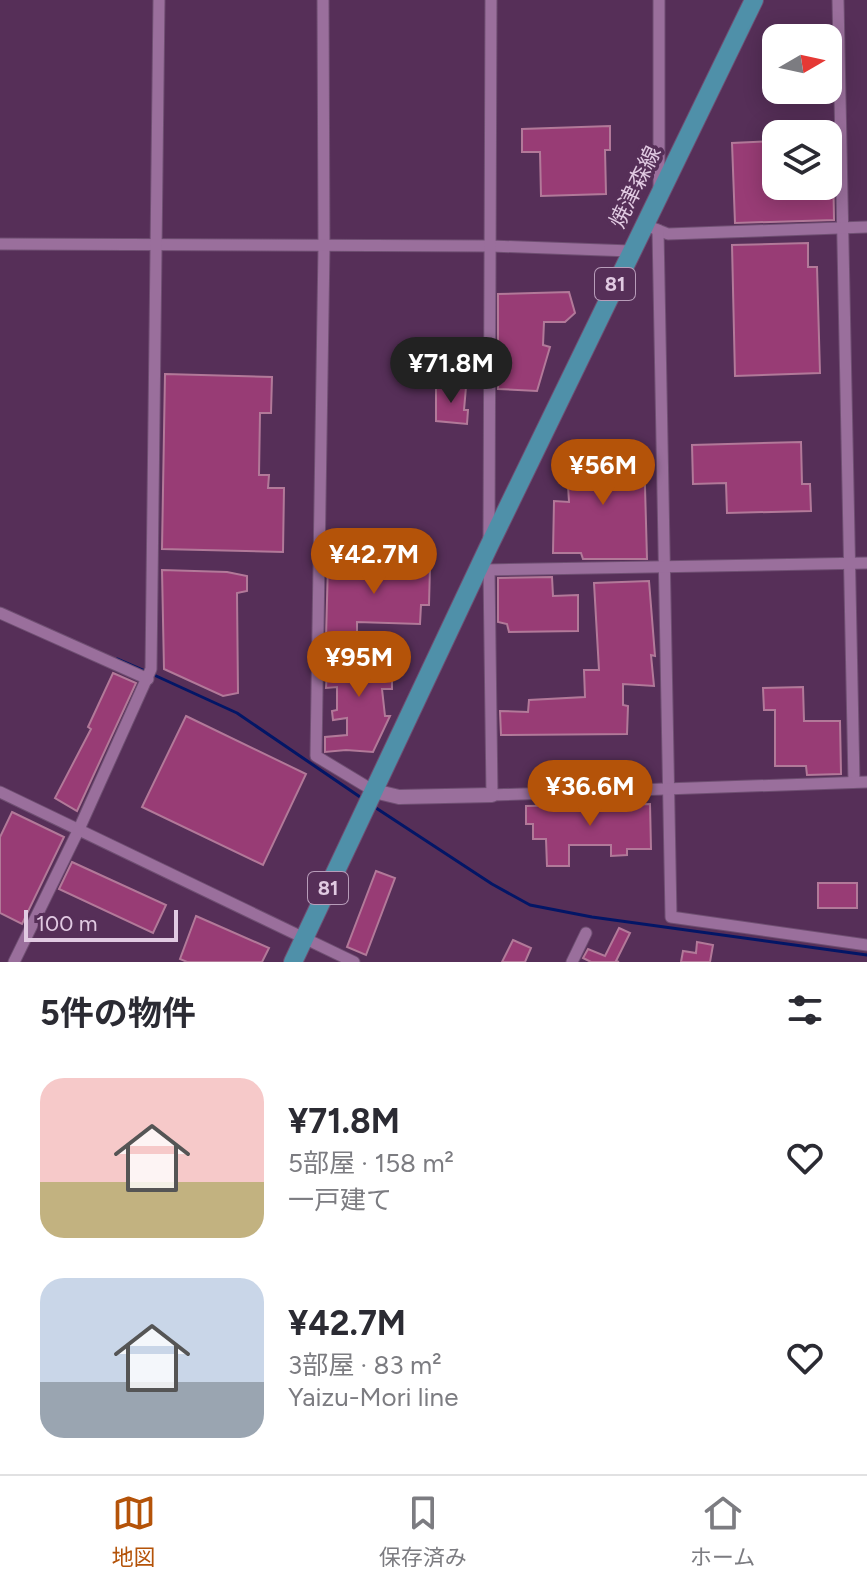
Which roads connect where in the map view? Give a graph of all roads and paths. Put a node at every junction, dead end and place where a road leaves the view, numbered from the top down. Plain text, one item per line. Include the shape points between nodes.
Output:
1 (159, 0) edge
2 (323, 0) edge
3 (491, 0) edge
4 (659, 0) edge
5 (754, 0) edge
6 (838, 0) edge
7 (659, 195) junction
8 (867, 227) edge
9 (841, 228) junction
10 (656, 229) junction
11 (0, 244) edge
12 (155, 245) junction
13 (491, 246) junction
14 (324, 247) junction
15 (631, 251) junction
16 (489, 546) junction
17 (849, 563) junction
18 (867, 563) edge
19 (663, 567) junction
20 (484, 570) junction
21 (0, 613) edge
22 (150, 674) junction
23 (854, 782) junction
24 (867, 782) edge
25 (667, 788) junction
26 (374, 791) junction
27 (0, 792) edge
28 (492, 795) junction
29 (79, 829) junction
30 (586, 933) dead end
31 (304, 939) junction
32 (867, 945) edge
33 (14, 962) edge
34 (293, 962) edge
35 (354, 962) edge
36 (572, 962) edge

1 - 12 street
2 - 14 street
3 - 13 street
4 - 7 street
5 - 7 main road, 焼津森線 / 81
6 - 9 street
7 - 10 main road, 焼津森線 / 81
8 - 9 street
9 - 10 street
9 - 17 street
10 - 15 main road, 焼津森線 / 81
10 - 19 street
11 - 12 street
12 - 14 street
12 - 22 street
13 - 14 street
13 - 15 street
13 - 16 street
14 - 26 street via 316,756
15 - 16 main road, 焼津森線 / 81
16 - 20 main road, 焼津森線 / 81
17 - 18 street
17 - 19 street
17 - 23 street
19 - 20 street
19 - 25 street
20 - 26 main road, 81
20 - 28 street
21 - 22 street
22 - 29 street
23 - 24 street
23 - 25 street
25 - 28 street
25 - 32 street via 671,917
26 - 28 street via 399,797
26 - 31 main road, 81
27 - 29 street
29 - 31 street
29 - 33 street
30 - 36 street
31 - 34 main road, 81
31 - 35 street

